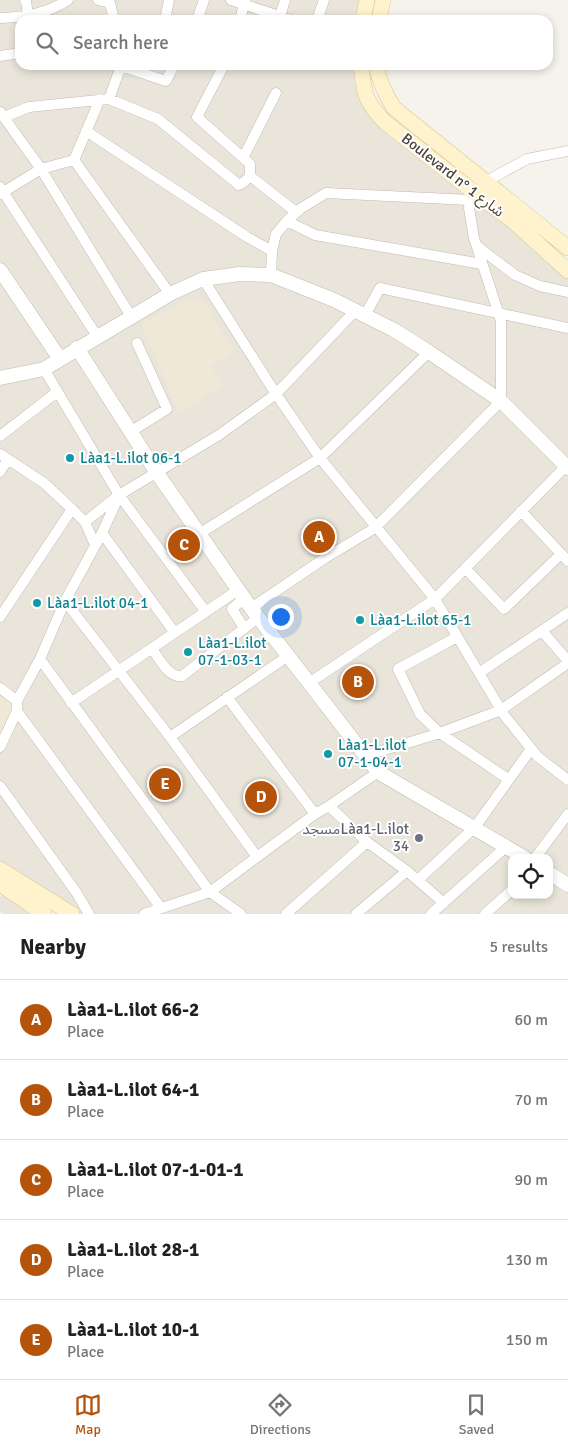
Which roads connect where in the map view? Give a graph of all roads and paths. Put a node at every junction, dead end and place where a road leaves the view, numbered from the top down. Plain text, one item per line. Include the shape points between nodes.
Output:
1 (25, 0) edge
2 (68, 0) edge
3 (98, 0) edge
4 (169, 0) edge
5 (204, 0) edge
6 (231, 0) edge
7 (285, 0) edge
8 (324, 0) edge
9 (366, 0) edge
10 (383, 0) edge
11 (244, 2) edge
12 (28, 15) edge
13 (32, 15) edge
14 (113, 15) edge
15 (166, 15) edge
16 (199, 15) edge
17 (241, 15) edge
18 (272, 15) edge
19 (280, 15) edge
20 (319, 15) edge
21 (364, 15) edge
22 (380, 15) edge
23 (15, 17) edge
24 (0, 18) edge
25 (15, 54) edge
26 (0, 56) edge
27 (119, 70) edge
28 (133, 70) edge
29 (172, 70) edge
30 (221, 70) edge
31 (361, 70) edge
32 (377, 70) edge
33 (276, 93) dead end
34 (105, 99) junction
35 (2, 114) edge
36 (86, 131) junction
37 (568, 151) edge
38 (243, 158) junction
39 (74, 160) junction
40 (41, 169) junction
41 (250, 176) junction
42 (1, 191) edge
43 (476, 192) junction
44 (296, 212) junction
45 (286, 221) junction
46 (476, 246) junction
47 (568, 248) edge
48 (272, 251) junction
49 (482, 264) junction
50 (0, 270) edge
51 (568, 271) edge
52 (271, 275) junction
53 (204, 280) junction
54 (568, 292) edge
55 (170, 294) junction
56 (498, 312) junction
57 (360, 313) junction
58 (132, 318) junction
59 (568, 328) edge
60 (97, 336) junction
61 (137, 343) dead end
62 (77, 348) junction
63 (429, 352) junction
64 (60, 359) junction
65 (44, 369) junction
66 (0, 378) edge
67 (57, 392) junction
68 (276, 394) junction
69 (501, 401) junction
70 (130, 432) junction
71 (0, 436) edge
72 (4, 457) edge
73 (320, 458) junction
74 (567, 466) edge
75 (0, 472) edge
76 (157, 473) junction
77 (119, 495) junction
78 (72, 509) junction
79 (521, 511) junction
80 (85, 522) junction
81 (375, 528) junction
82 (102, 533) junction
83 (200, 534) junction
84 (95, 545) junction
85 (565, 558) edge
86 (465, 568) junction
87 (435, 599) junction
88 (65, 601) junction
89 (248, 603) junction
90 (206, 612) junction
91 (568, 613) edge
92 (0, 617) edge
93 (244, 628) junction
94 (542, 631) junction
95 (175, 633) junction
96 (457, 638) junction
97 (152, 649) junction
98 (288, 656) junction
99 (40, 659) junction
100 (568, 662) edge
101 (119, 671) junction
102 (479, 673) junction
103 (309, 683) junction
104 (0, 688) edge
105 (228, 697) junction
106 (17, 701) junction
107 (71, 703) junction
108 (501, 710) junction
109 (17, 712) junction
110 (440, 733) junction
111 (170, 737) junction
112 (0, 747) edge
113 (531, 749) junction
114 (365, 756) junction
115 (378, 772) junction
116 (508, 779) junction
117 (568, 780) edge
118 (0, 786) edge
119 (329, 806) junction
120 (315, 814) junction
121 (568, 814) edge
122 (475, 827) junction
123 (367, 842) junction
124 (507, 846) junction
125 (519, 854) edge
126 (538, 854) edge
127 (257, 857) junction
128 (407, 871) junction
129 (2, 876) edge
130 (553, 876) edge
131 (418, 880) junction
132 (568, 885) edge
133 (6, 892) edge
134 (210, 892) junction
135 (508, 894) edge
136 (444, 903) junction
137 (161, 908) junction
138 (44, 914) edge
139 (72, 914) edge
140 (89, 914) edge
141 (144, 914) edge
142 (241, 914) edge
143 (286, 914) edge
144 (356, 914) edge
145 (431, 914) edge
146 (485, 914) edge

1 - 12 street
2 - 13 street via 53,10
3 - 14 street via 110,3
4 - 15 street
5 - 16 street
6 - 11 street
7 - 19 street
8 - 20 street
9 - 21 main road
10 - 22 main road
11 - 17 street
11 - 18 street
23 - 24 street
25 - 26 street
27 - 34 street
28 - 29 street via 166,81
30 - 38 street via 197,117
31 - 43 main road, Boulevard n° شارع 1 via 373,110
32 - 43 main road, Boulevard n° شارع 1 via 384,94 394,108
33 - 38 street
34 - 35 street
34 - 36 street
34 - 41 street via 158,119 239,184
35 - 40 street
36 - 39 street
36 - 48 street
37 - 43 street via 527,159
38 - 41 street via 250,164
39 - 40 street
39 - 55 street
40 - 42 street
40 - 58 street
41 - 44 street
42 - 60 street
43 - 44 street via 326,194
43 - 46 street via 469,208
43 - 47 main road, Boulevard n° شارع 1 via 510,200
43 - 51 main road, Boulevard n° شارع 1
44 - 45 street
45 - 48 street via 276,234
45 - 49 street via 315,235
46 - 49 street
46 - 54 street via 514,276
48 - 52 street
49 - 56 street
50 - 64 street
52 - 53 street via 240,274
52 - 57 street
53 - 55 street
53 - 68 street
55 - 58 street
56 - 57 street via 380,288
56 - 59 street
56 - 69 street via 501,321
57 - 63 street
57 - 68 street
58 - 60 street
60 - 62 street
61 - 70 street via 167,409
62 - 64 street
62 - 70 street
63 - 69 street
63 - 73 street
64 - 65 street
65 - 66 street
65 - 67 street
67 - 71 street
67 - 77 street
68 - 73 street
68 - 76 street via 219,435
69 - 74 street
69 - 81 street
70 - 76 street
72 - 75 street
72 - 78 street via 44,483
73 - 81 street
73 - 83 street
74 - 79 street
76 - 77 street
76 - 83 street
77 - 80 street
77 - 82 street
77 - 90 street
78 - 80 street
78 - 92 street
79 - 85 street
79 - 86 street
80 - 84 street
81 - 87 street
81 - 89 street
82 - 84 street
82 - 95 street
83 - 89 street
84 - 88 street
85 - 86 street via 504,609
86 - 87 street
87 - 96 street
87 - 103 street
88 - 99 street
88 - 101 street
89 - 90 street
89 - 93 street
89 - 93 street via 232,609
89 - 98 street
90 - 95 street
91 - 94 street
93 - 97 street via 182,676 170,673
94 - 100 street
94 - 102 street
95 - 97 street
96 - 102 street
96 - 110 street via 398,668 420,714
97 - 101 street
98 - 103 street
98 - 105 street
99 - 106 street
99 - 107 street
100 - 108 street
101 - 107 street
101 - 111 street
102 - 108 street
103 - 114 street
104 - 106 street
105 - 111 street
105 - 120 street
106 - 109 street
107 - 134 street
108 - 110 street
108 - 113 street
109 - 112 street
109 - 137 street
110 - 114 street
110 - 116 street
111 - 127 street
113 - 116 street
113 - 117 street
114 - 115 street
115 - 119 street
115 - 122 street
116 - 122 street
118 - 140 street
119 - 120 street
119 - 123 street
120 - 127 street
121 - 126 street
122 - 124 street
122 - 131 street
123 - 128 street
123 - 143 street
124 - 125 street
124 - 136 street
127 - 134 street
128 - 131 street
128 - 144 street
129 - 133 main road
129 - 139 main road
130 - 132 street
131 - 136 street
133 - 138 main road
134 - 137 street
134 - 142 street
135 - 146 street
136 - 145 street
137 - 141 street

